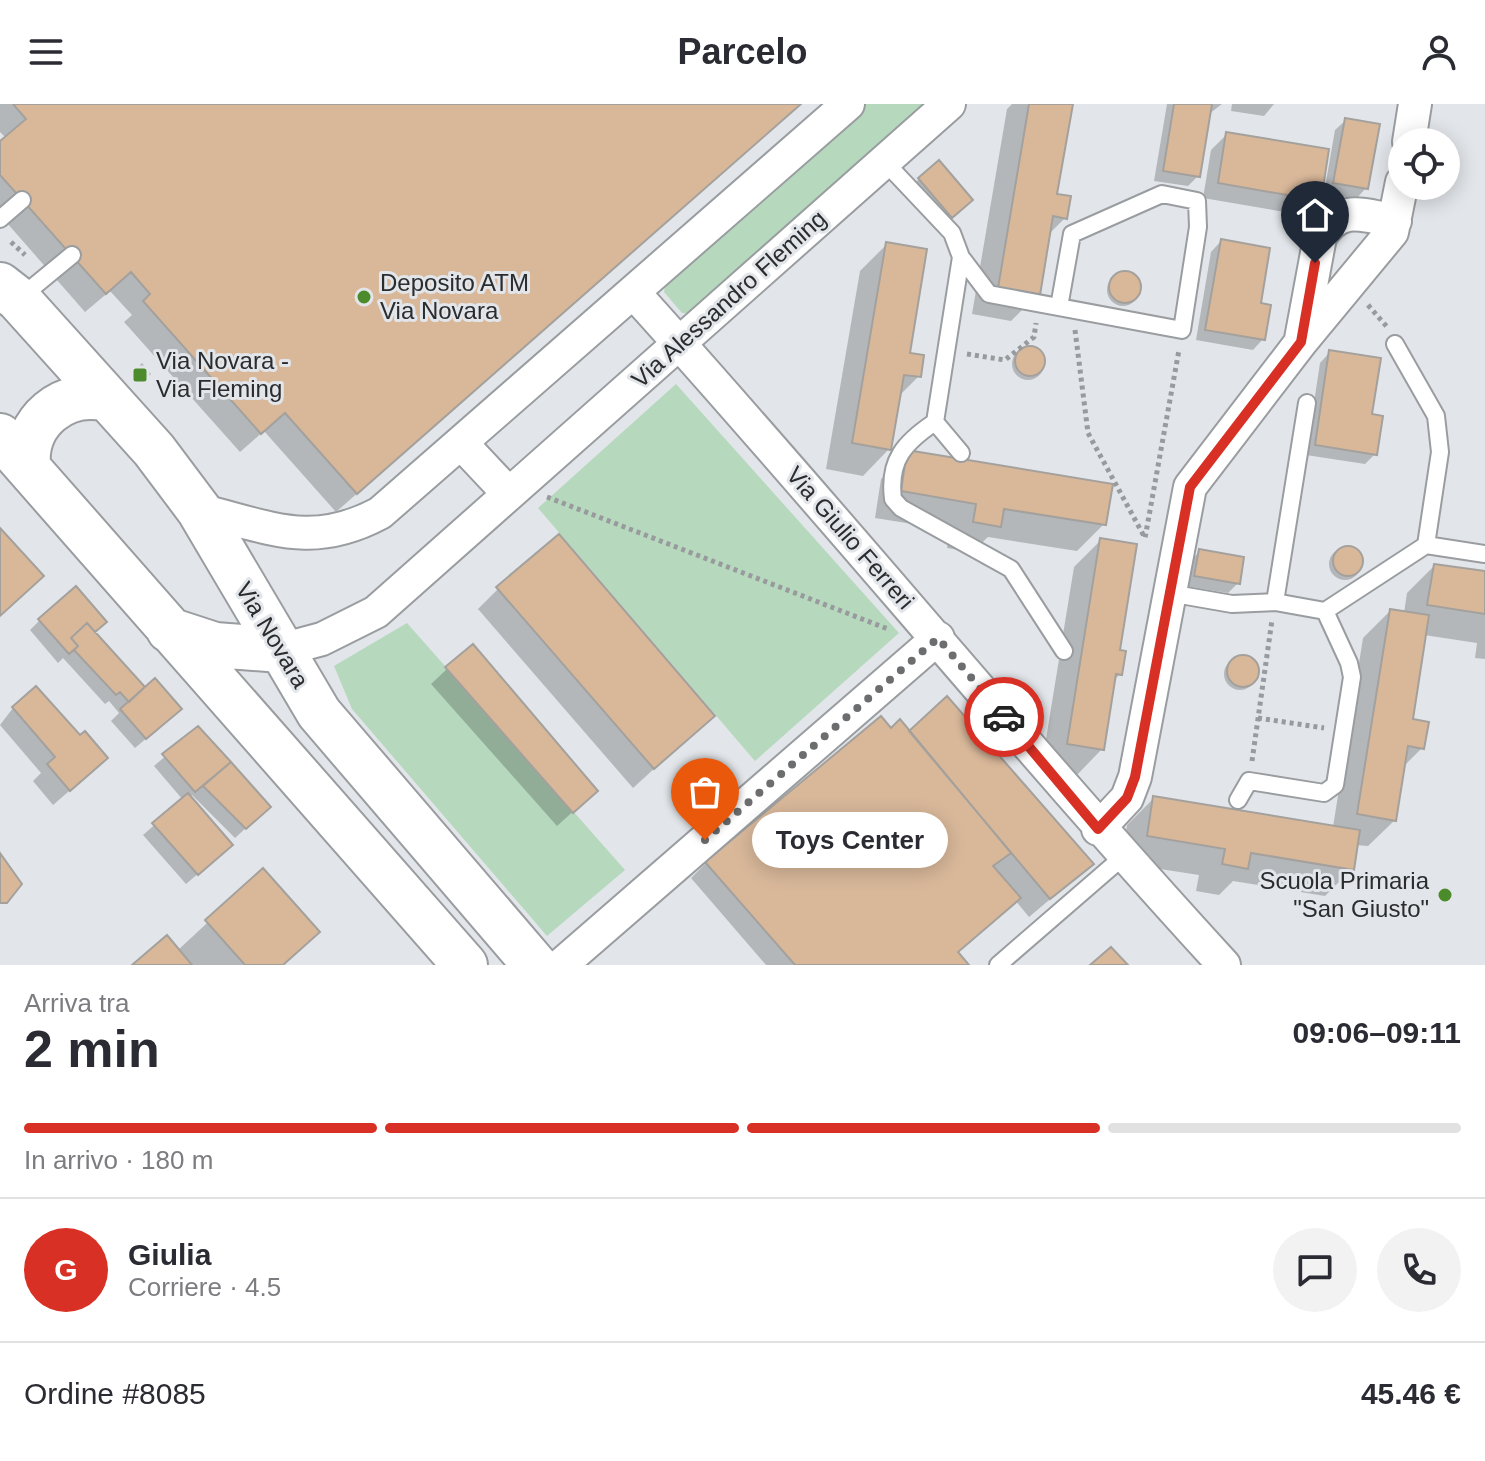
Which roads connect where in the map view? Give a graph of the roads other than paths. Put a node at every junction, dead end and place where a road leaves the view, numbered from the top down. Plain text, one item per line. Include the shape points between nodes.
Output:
1 (848, 104) edge
2 (949, 104) edge
3 (1415, 104) edge
4 (1411, 128) edge
5 (884, 161) junction
6 (22, 200) dead end
7 (1399, 200) edge
8 (0, 219) edge
9 (1395, 221) junction
10 (72, 255) dead end
11 (961, 257) junction
12 (8, 293) edge
13 (634, 293) junction
14 (1066, 308) junction
15 (1301, 342) junction
16 (679, 343) junction
17 (1395, 344) road end
18 (107, 399) junction
19 (1307, 403) dead end
20 (935, 422) junction
21 (461, 443) junction
22 (14, 451) edge
23 (961, 453) dead end
24 (524, 494) junction
25 (199, 510) junction
26 (1426, 545) junction
27 (1485, 554) edge
28 (1169, 593) junction
29 (1275, 602) junction
30 (1325, 611) junction
31 (169, 630) junction
32 (938, 638) junction
33 (281, 650) junction
34 (1064, 651) dead end
35 (1238, 800) dead end
36 (1098, 829) junction
37 (1124, 856) junction
38 (465, 965) edge
39 (535, 965) edge
40 (561, 965) edge
41 (998, 965) edge
42 (1224, 965) edge

1 - 13 street
2 - 5 street, Via Alessandro Fleming
3 - 4 street
5 - 11 lane via 952,233
5 - 16 street, Via Alessandro Fleming
6 - 8 lane
7 - 9 street
9 - 15 street via 1383,244
9 - 15 street via 1355,214 1338,216 1327,226 1320,237
10 - 12 lane
11 - 14 lane via 989,294
11 - 20 lane
12 - 18 street, Via Novara
13 - 16 street, Via Giulio Ferreri
13 - 21 street
14 - 14 lane via 1072,234 1162,194 1197,201 1182,330
15 - 28 street via 1194,480 1183,508
16 - 24 street, Via Alessandro Fleming
16 - 32 street, Via Giulio Ferreri
17 - 26 lane via 1436,416 1440,452
18 - 22 street via 89,395 70,400 46,414
18 - 25 street, Via Novara
19 - 29 lane
20 - 23 lane
20 - 34 lane via 900,451 893,499 1011,569
21 - 24 street
21 - 25 street via 380,513 351,529 312,535
22 - 31 street
24 - 33 street, Via Alessandro Fleming via 376,612 322,639
25 - 33 street, Via Novara
26 - 27 lane
26 - 30 lane
28 - 29 lane via 1232,604
28 - 36 street via 1135,777 1127,798
29 - 30 lane
30 - 35 lane via 1352,677 1335,785 1324,793 1249,781
31 - 33 street via 215,645
31 - 38 street
32 - 36 street, Via Giulio Ferreri
32 - 40 street
33 - 39 street, Via Novara via 319,713
36 - 37 street, Via Giulio Ferreri
37 - 41 lane
37 - 42 street, Via Giulio Ferreri

